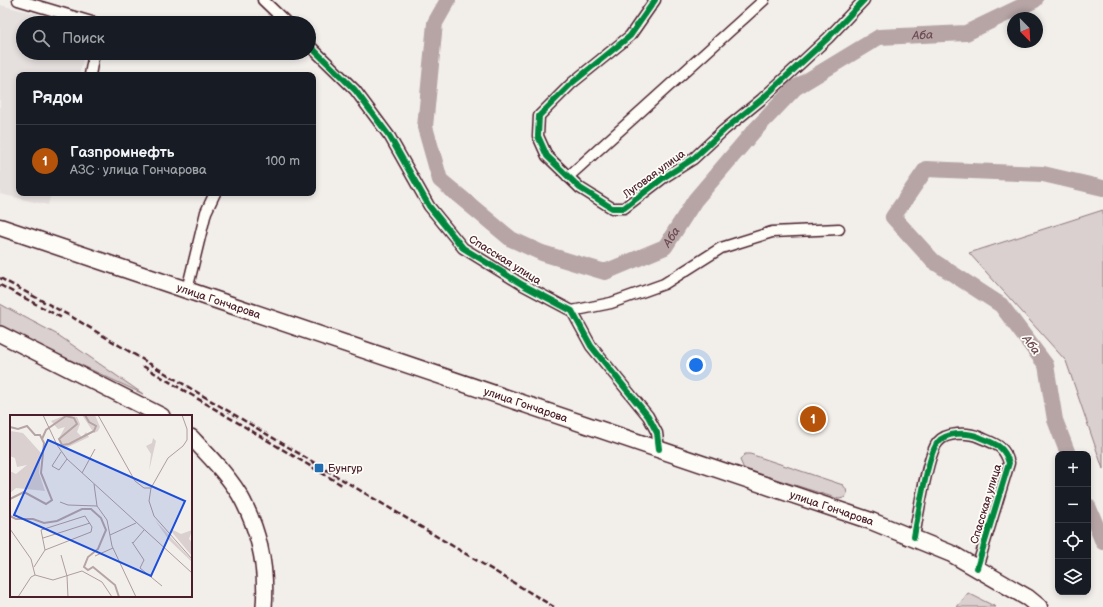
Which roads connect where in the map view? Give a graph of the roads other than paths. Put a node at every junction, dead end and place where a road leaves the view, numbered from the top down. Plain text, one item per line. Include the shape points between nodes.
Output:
1 (18, 0) edge
2 (263, 0) edge
3 (655, 0) edge
4 (764, 0) edge
5 (864, 0) edge
6 (72, 16) edge
7 (280, 16) edge
8 (316, 52) edge
9 (93, 60) edge
10 (91, 72) edge
11 (568, 177) junction
12 (214, 196) edge
13 (0, 227) edge
14 (839, 229) dead end
15 (188, 290) junction
16 (572, 310) junction
17 (0, 334) edge
18 (160, 415) edge
19 (192, 438) edge
20 (659, 449) junction
21 (914, 537) junction
22 (977, 568) junction
23 (264, 607) edge
24 (1039, 607) edge

1 - 6 street
2 - 7 street
3 - 11 street, Луговая улица via 630,36 572,82 539,116 538,136 547,156
4 - 11 street
5 - 11 street, Луговая улица via 828,38 762,99 693,158 624,208 612,208 603,204
8 - 16 street, Спасская улица via 355,90 390,136 429,206 463,248 523,285
9 - 10 street
12 - 15 street via 206,212
13 - 15 main road, улица Гончарова
14 - 16 street via 772,232 721,248 664,284 611,303
15 - 20 main road, улица Гончарова
16 - 20 street via 592,346 648,416 657,433
17 - 18 street
19 - 23 street via 213,460 242,500 254,527 264,563
20 - 21 main road, улица Гончарова
21 - 22 main road, улица Гончарова
21 - 22 street, Спасская улица via 928,467 937,442 949,436 973,434 998,446 1006,452 1009,464
22 - 24 main road, улица Гончарова

